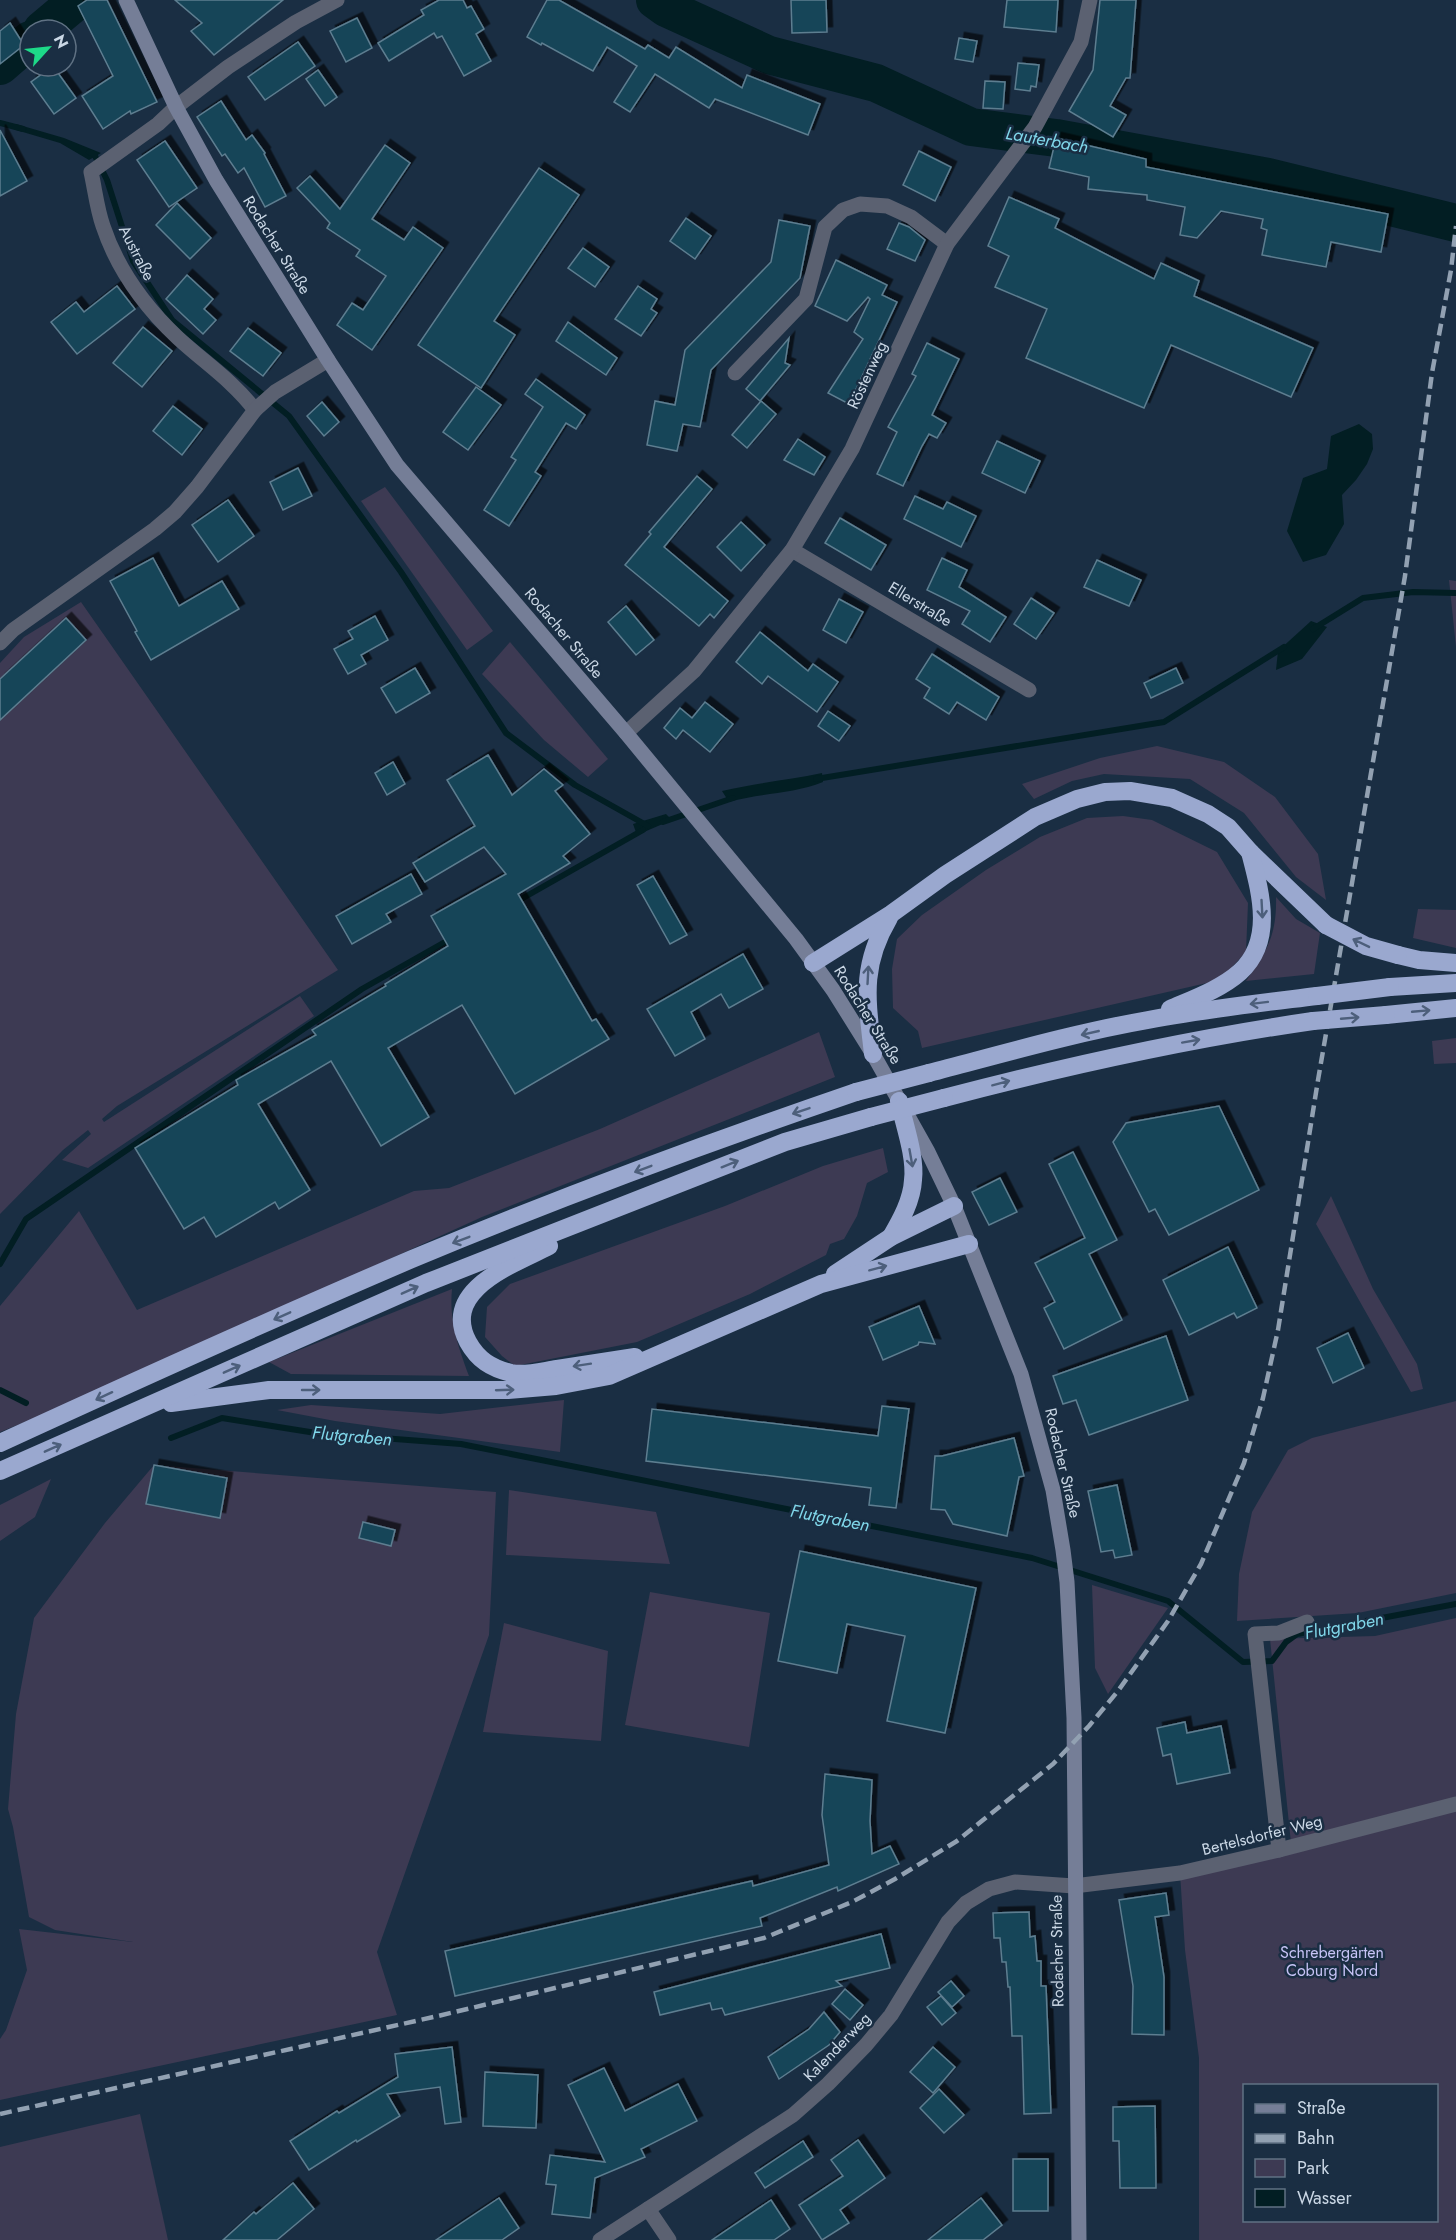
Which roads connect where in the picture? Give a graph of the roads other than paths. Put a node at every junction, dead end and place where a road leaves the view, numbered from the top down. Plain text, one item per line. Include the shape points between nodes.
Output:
1 (126, 0) edge
2 (337, 0) edge
3 (1090, 0) edge
4 (176, 106) junction
5 (947, 244) junction
6 (328, 360) junction
7 (735, 374) dead end
8 (258, 407) junction
9 (792, 550) junction
10 (0, 643) edge
11 (1029, 690) dead end
12 (626, 733) junction
13 (1250, 852) junction
14 (891, 914) junction
15 (813, 963) junction
16 (1456, 963) edge
17 (1456, 982) edge
18 (1456, 1008) edge
19 (1147, 1020) junction
20 (873, 1054) junction
21 (899, 1101) junction
22 (636, 1201) junction
23 (954, 1206) junction
24 (891, 1237) junction
25 (969, 1244) junction
26 (821, 1284) junction
27 (661, 1353) junction
28 (148, 1406) junction
29 (0, 1443) edge
30 (0, 1472) edge
31 (1307, 1622) dead end
32 (1456, 1804) edge
33 (1279, 1850) junction
34 (1074, 1886) junction
35 (648, 2209) junction
36 (600, 2240) edge
37 (669, 2240) edge
38 (1079, 2240) edge

1 - 4 street, Rodacher Straße
2 - 4 street, Austraße via 296,22
3 - 5 street, Röstenweg via 1081,42 1031,133
4 - 6 street, Rodacher Straße via 216,180
4 - 8 street, Austraße via 166,118 91,172 103,225 125,275 141,299 180,340
5 - 7 street via 911,217 887,206 860,204 843,210 825,227 806,299
5 - 9 street, Röstenweg via 852,449
6 - 8 street
6 - 12 street, Rodacher Straße via 397,465
8 - 10 street via 175,512
9 - 11 street, Ellerstraße
9 - 12 street, Röstenweg via 694,671
12 - 15 street, Rodacher Straße
13 - 14 highway via 1228,827 1172,798 1130,791 1105,792 1035,817
16 -> 13 highway, bridge via 1419,960 1366,946 1326,925
13 -> 19 highway via 1263,918 1252,957 1240,972 1211,991
14 - 15 highway
20 -> 14 highway via 867,999 869,964 876,940
15 - 20 street, Rodacher Straße
17 -> 19 highway, bridge via 1228,1006
22 -> 18 highway, bridge via 785,1142 1039,1074 1176,1043 1313,1021
19 -> 29 highway, bridge via 856,1092 731,1135 413,1259
20 - 21 street, Rodacher Straße
21 - 23 street, Rodacher Straße
21 -> 24 highway via 914,1180 903,1216
27 -> 22 highway via 513,1373 486,1364 476,1356 466,1338 464,1308 473,1290 485,1279
28 -> 22 highway via 426,1284
23 - 24 highway
23 - 25 street, Rodacher Straße
24 - 26 highway
26 -> 25 highway
25 - 34 street, Rodacher Straße via 1024,1384 1053,1490 1064,1555 1074,1718
26 - 27 highway
28 -> 27 highway via 269,1390 508,1390 556,1386 609,1376
30 -> 28 highway
31 - 33 street via 1279,1633 1255,1634
32 - 33 street, Bertelsdorfer Weg
33 - 34 street, Bertelsdorfer Weg via 1180,1873
34 - 35 street, Kalenderweg via 1016,1882 989,1889 966,1903 948,1923 891,2015 828,2084 793,2115
34 - 38 street, Rodacher Straße
35 - 36 street, Kalenderweg
35 - 37 street

